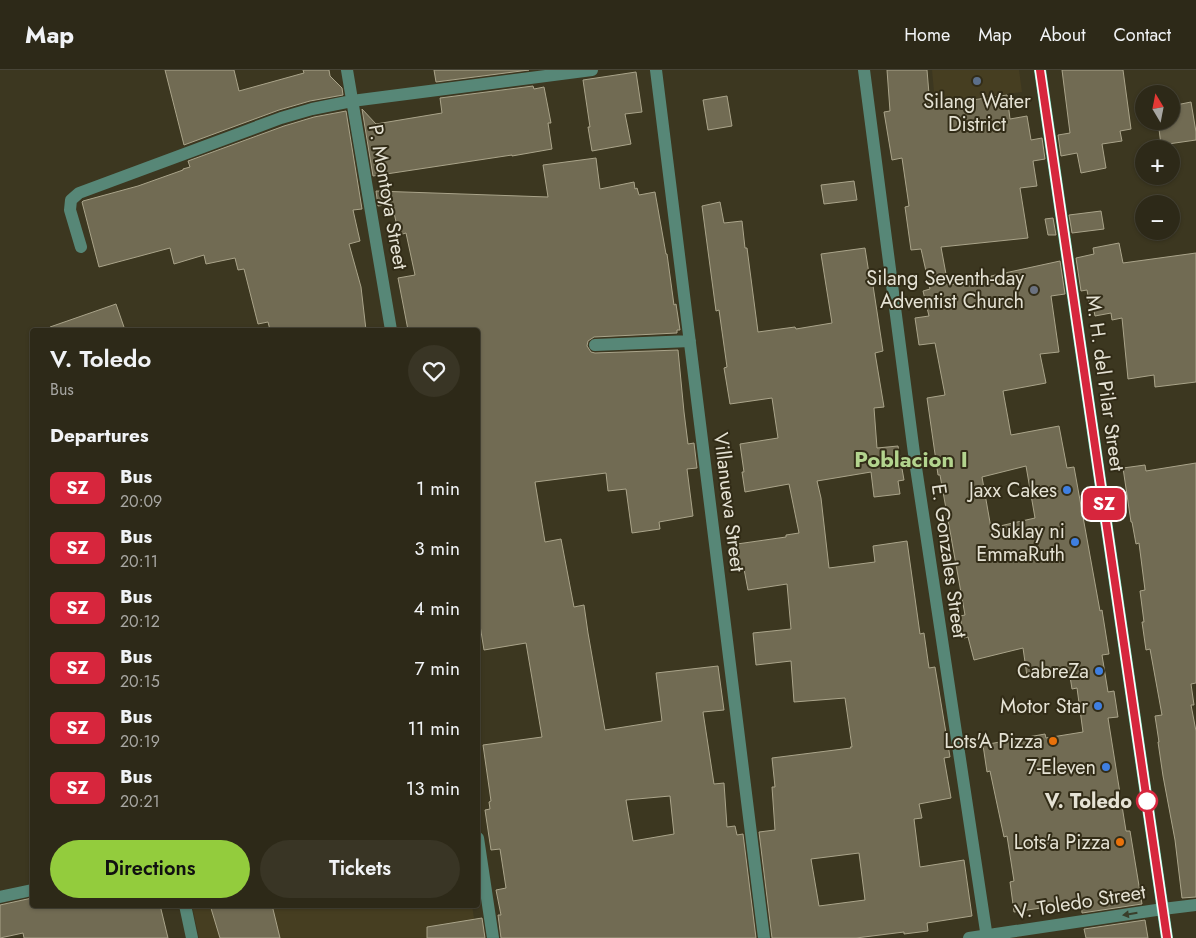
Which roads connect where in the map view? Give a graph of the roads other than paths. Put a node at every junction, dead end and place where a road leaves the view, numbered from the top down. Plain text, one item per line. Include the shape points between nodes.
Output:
1 (347, 70) edge
2 (592, 70) edge
3 (656, 70) edge
4 (864, 70) edge
5 (1040, 70) edge
6 (352, 101) junction
7 (81, 247) dead end
8 (391, 328) edge
9 (690, 342) junction
10 (595, 345) dead end
11 (480, 851) edge
12 (30, 890) edge
13 (0, 897) edge
14 (1196, 905) edge
15 (187, 908) edge
16 (1163, 909) junction
17 (986, 937) edge
18 (192, 938) edge
19 (493, 938) edge
20 (764, 938) edge
21 (969, 938) edge
22 (1167, 938) edge

1 - 6 street, P. Montoya Street
2 - 6 street
3 - 9 street, Villanueva Street
4 - 17 street, E. Gonzales Street via 916,461
5 - 16 main road, M. H. del Pilar Street
6 - 7 street via 282,118 80,193 71,200 70,210
6 - 8 street, P. Montoya Street
9 - 10 street
9 - 20 street, Villanueva Street
11 - 19 street
12 - 13 street
14 - 16 street, V. Toledo Street
15 - 18 street
16 -> 17 street, V. Toledo Street
16 - 22 main road, M. H. del Pilar Street
17 - 21 street, V. Toledo Street

